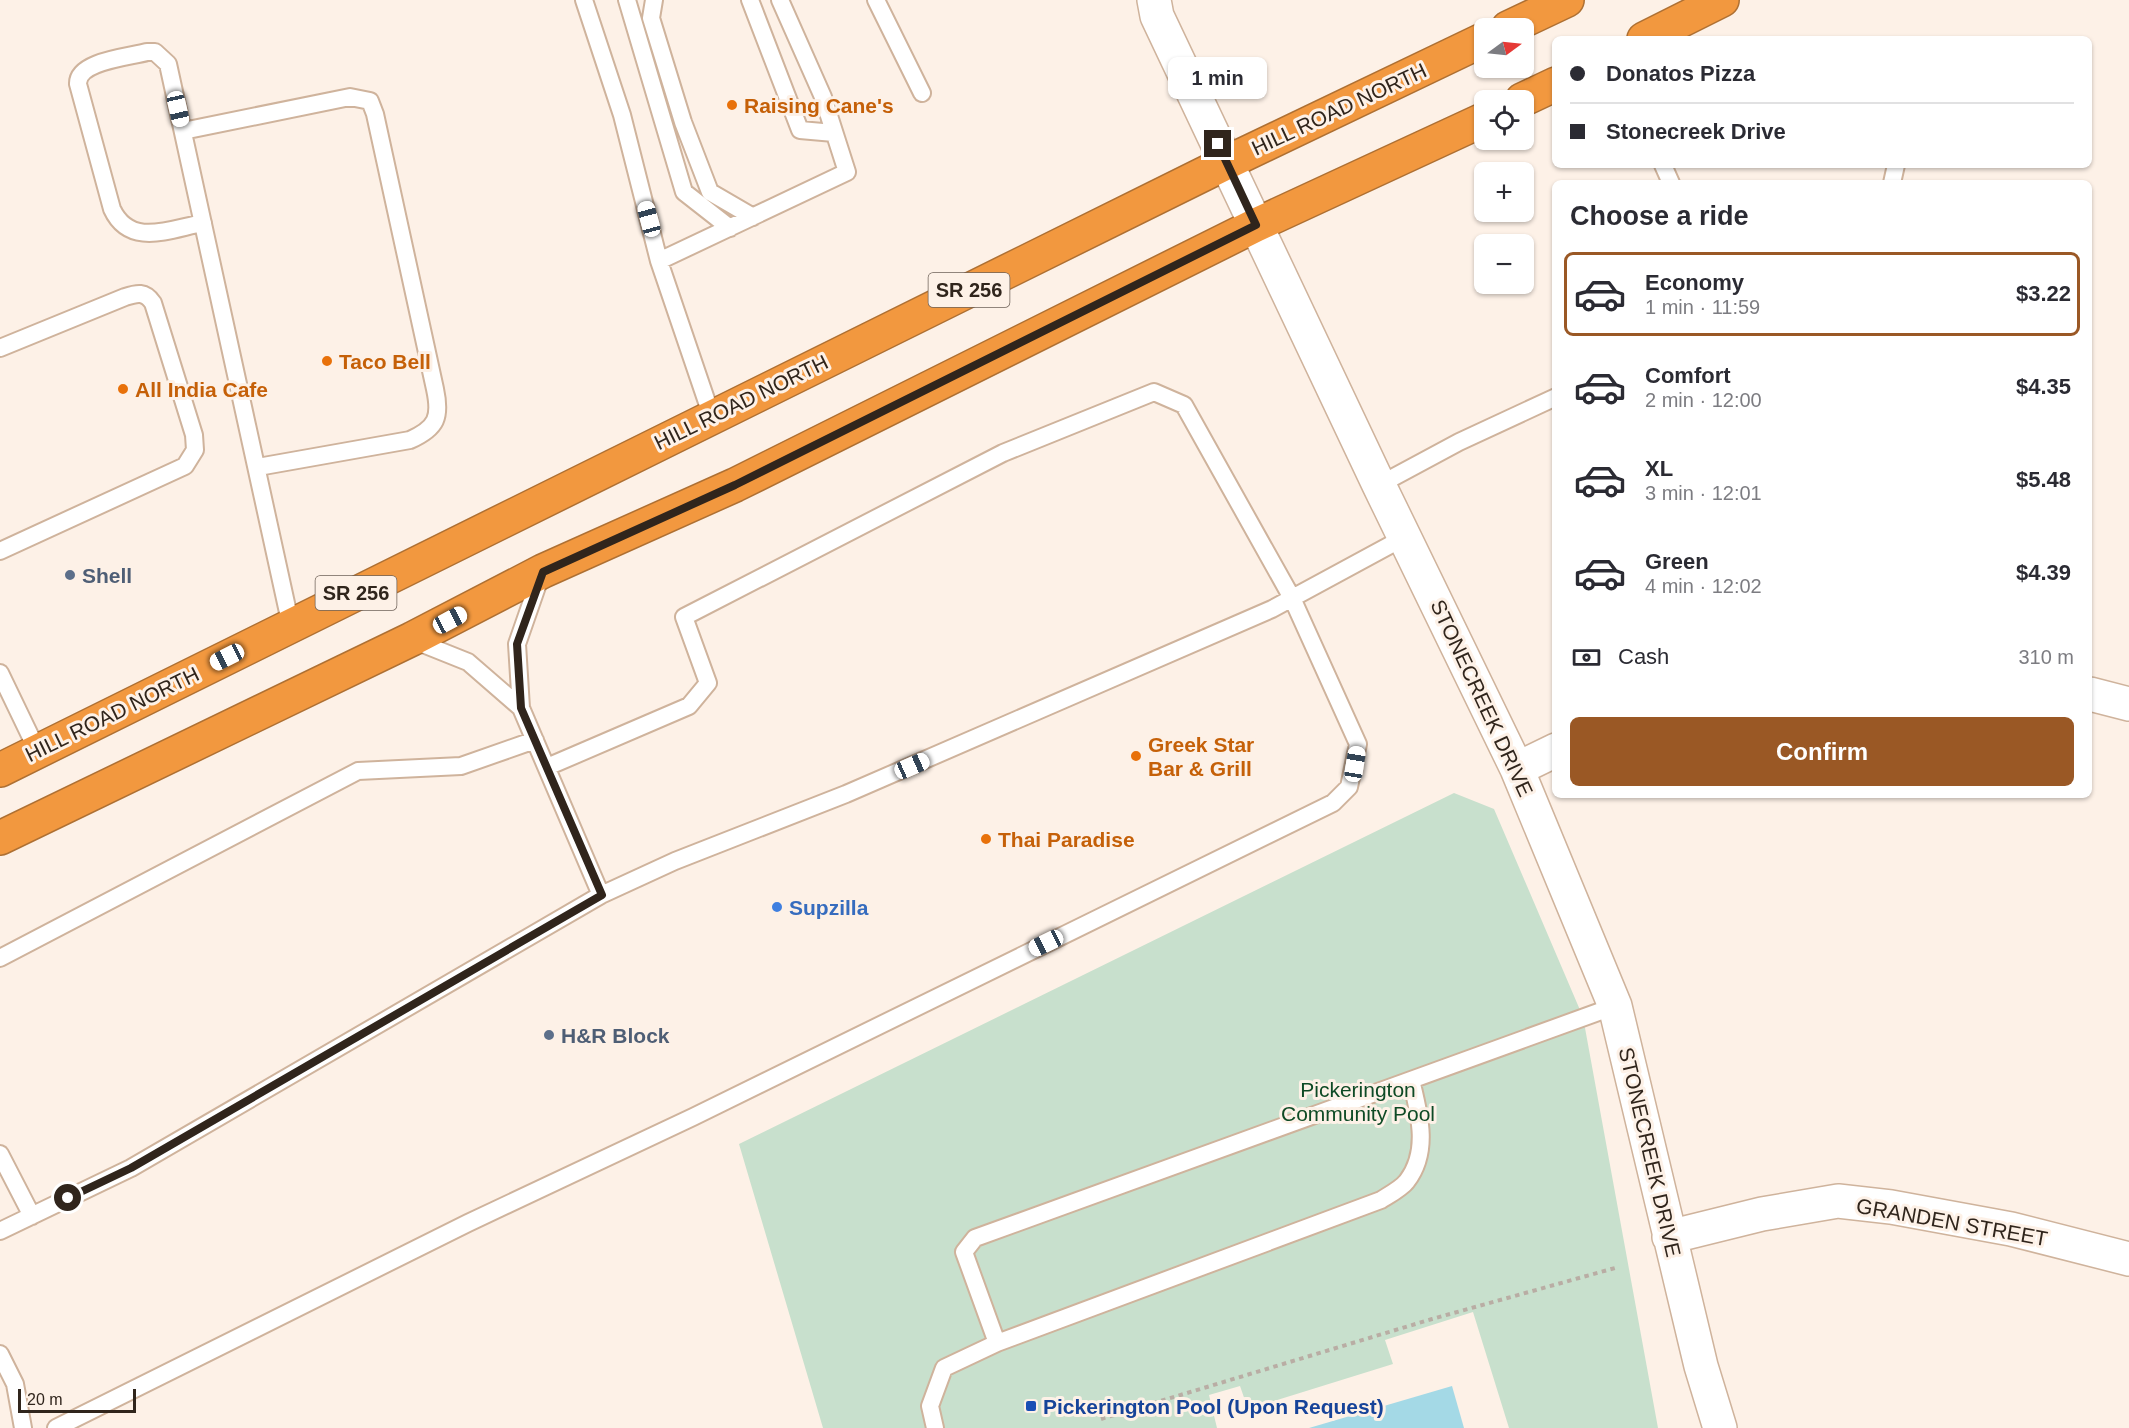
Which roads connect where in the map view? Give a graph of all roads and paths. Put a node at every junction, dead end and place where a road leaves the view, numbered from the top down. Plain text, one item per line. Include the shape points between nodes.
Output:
1 (584, 0) edge
2 (627, 0) edge
3 (654, 0) edge
4 (750, 0) edge
5 (780, 0) edge
6 (876, 0) edge
7 (1154, 0) edge
8 (1567, 0) edge
9 (1722, 0) edge
10 (1529, 18) edge
11 (1650, 36) edge
12 (1474, 44) edge
13 (1552, 86) edge
14 (922, 93) dead end
15 (1534, 94) edge
16 (1474, 124) edge
17 (183, 131) junction
18 (834, 132) junction
19 (1226, 163) junction
20 (753, 217) junction
21 (203, 223) junction
22 (1256, 225) junction
23 (730, 228) junction
24 (660, 261) junction
25 (0, 348) edge
26 (1552, 399) edge
27 (712, 417) junction
28 (258, 467) junction
29 (1379, 485) junction
30 (1404, 537) junction
31 (0, 551) edge
32 (543, 572) junction
33 (1292, 598) junction
34 (291, 626) junction
35 (412, 639) junction
36 (0, 673) edge
37 (2092, 695) edge
38 (2129, 704) edge
39 (521, 708) junction
40 (535, 740) junction
41 (38, 752) junction
42 (1552, 752) edge
43 (547, 767) junction
44 (1518, 769) junction
45 (0, 770) edge
46 (0, 838) edge
47 (602, 895) junction
48 (0, 958) edge
49 (1615, 1006) junction
50 (1411, 1080) junction
51 (0, 1154) edge
52 (32, 1216) junction
53 (0, 1231) edge
54 (1669, 1237) junction
55 (2129, 1259) edge
56 (1615, 1268) dead end
57 (998, 1343) junction
58 (0, 1354) edge
59 (1101, 1419) dead end
60 (23, 1428) edge
61 (56, 1428) edge
62 (935, 1428) edge
63 (1720, 1428) edge

1 - 24 lane via 622,115
2 - 23 lane via 684,192
3 - 20 lane via 651,18 682,122 710,192
4 - 18 lane via 800,130
5 - 18 lane via 823,97
6 - 14 lane
7 - 19 street, STONECREEK DRIVE via 1157,16
8 - 10 highway
9 - 11 highway
12 - 19 highway, HILL ROAD NORTH / SR 256
13 - 15 highway
16 - 22 highway
17 - 21 lane
17 - 21 lane via 168,64 155,52 93,65 78,77 112,209 122,225 140,234
17 - 28 lane via 350,97 370,101 380,137 435,389 437,420 422,435 410,440
18 - 20 lane via 847,172
19 - 22 street, STONECREEK DRIVE
19 - 27 highway, HILL ROAD NORTH / SR 256
20 - 23 lane
21 - 28 lane
22 - 29 street, STONECREEK DRIVE
22 - 32 highway via 735,485
23 - 24 lane
24 - 27 lane
25 - 31 lane via 125,297 138,293 149,297 188,413 195,450 185,466
26 - 29 lane
27 - 34 highway, HILL ROAD NORTH / SR 256
28 - 34 lane
29 - 30 street, STONECREEK DRIVE
30 - 33 lane
30 - 44 street, STONECREEK DRIVE
32 - 35 highway
32 - 39 lane via 517,644
33 - 43 lane via 1184,405 1154,392 1003,453 684,616 708,683 689,706
33 - 47 lane via 846,794 675,861
33 - 61 lane via 1358,744 1349,787 1333,802
34 - 41 highway, HILL ROAD NORTH / SR 256
35 - 39 lane via 468,662
35 - 46 highway
36 - 41 lane
37 - 38 street
39 - 40 lane
40 - 43 lane
40 - 48 lane via 460,766 357,771
41 - 45 highway, HILL ROAD NORTH / SR 256
42 - 44 street
43 - 47 lane
44 - 49 street, STONECREEK DRIVE
47 - 52 lane via 131,1168
49 - 50 lane
49 - 54 street, STONECREEK DRIVE
50 - 57 lane via 1421,1123 1419,1156 1407,1181 1381,1200
50 - 57 lane via 975,1238 964,1252
51 - 52 lane
52 - 53 lane
54 - 55 street, GRANDEN STREET via 1762,1214 1838,1201 2011,1229
54 - 63 street, STONECREEK DRIVE
56 - 59 path
57 - 62 lane via 945,1368 930,1406
58 - 60 lane via 15,1384

